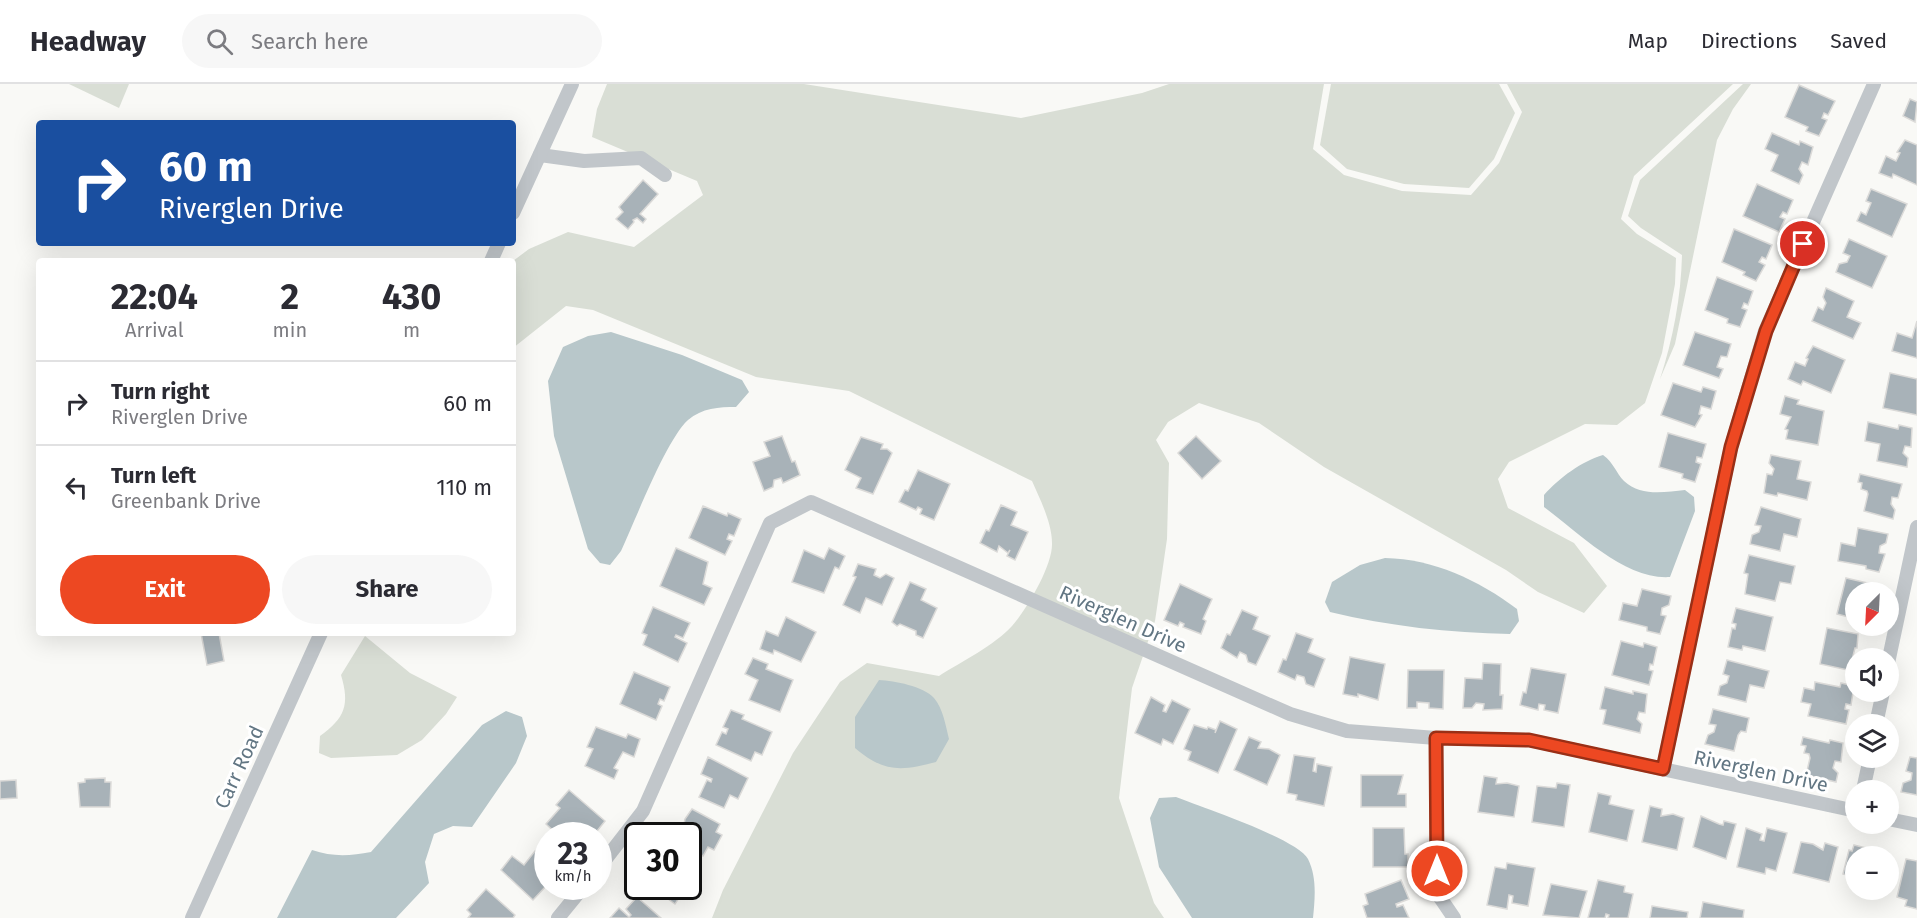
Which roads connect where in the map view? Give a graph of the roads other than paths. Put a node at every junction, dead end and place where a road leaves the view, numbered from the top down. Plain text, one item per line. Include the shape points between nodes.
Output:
1 (572, 84) edge
2 (1874, 84) edge
3 (540, 154) junction
4 (665, 175) dead end
5 (516, 206) edge
6 (1917, 527) edge
7 (320, 636) edge
8 (1891, 648) edge
9 (1436, 738) junction
10 (1663, 769) junction
11 (1845, 809) edge
12 (1899, 821) edge
13 (1917, 825) edge
14 (612, 851) edge
15 (573, 900) edge
16 (192, 918) edge
17 (558, 918) edge
18 (1454, 918) edge

1 - 3 street
2 - 10 street via 1766,331 1731,447
3 - 4 street via 584,161 641,158
3 - 5 street
6 - 8 street
7 - 16 street, Carr Road
9 - 10 street, Riverglen Drive via 1529,740
9 - 14 street, Riverglen Drive via 1347,731 1290,714 811,502 770,523 643,811
9 - 18 street via 1437,893
10 - 11 street, Riverglen Drive
12 - 13 street
15 - 17 street

